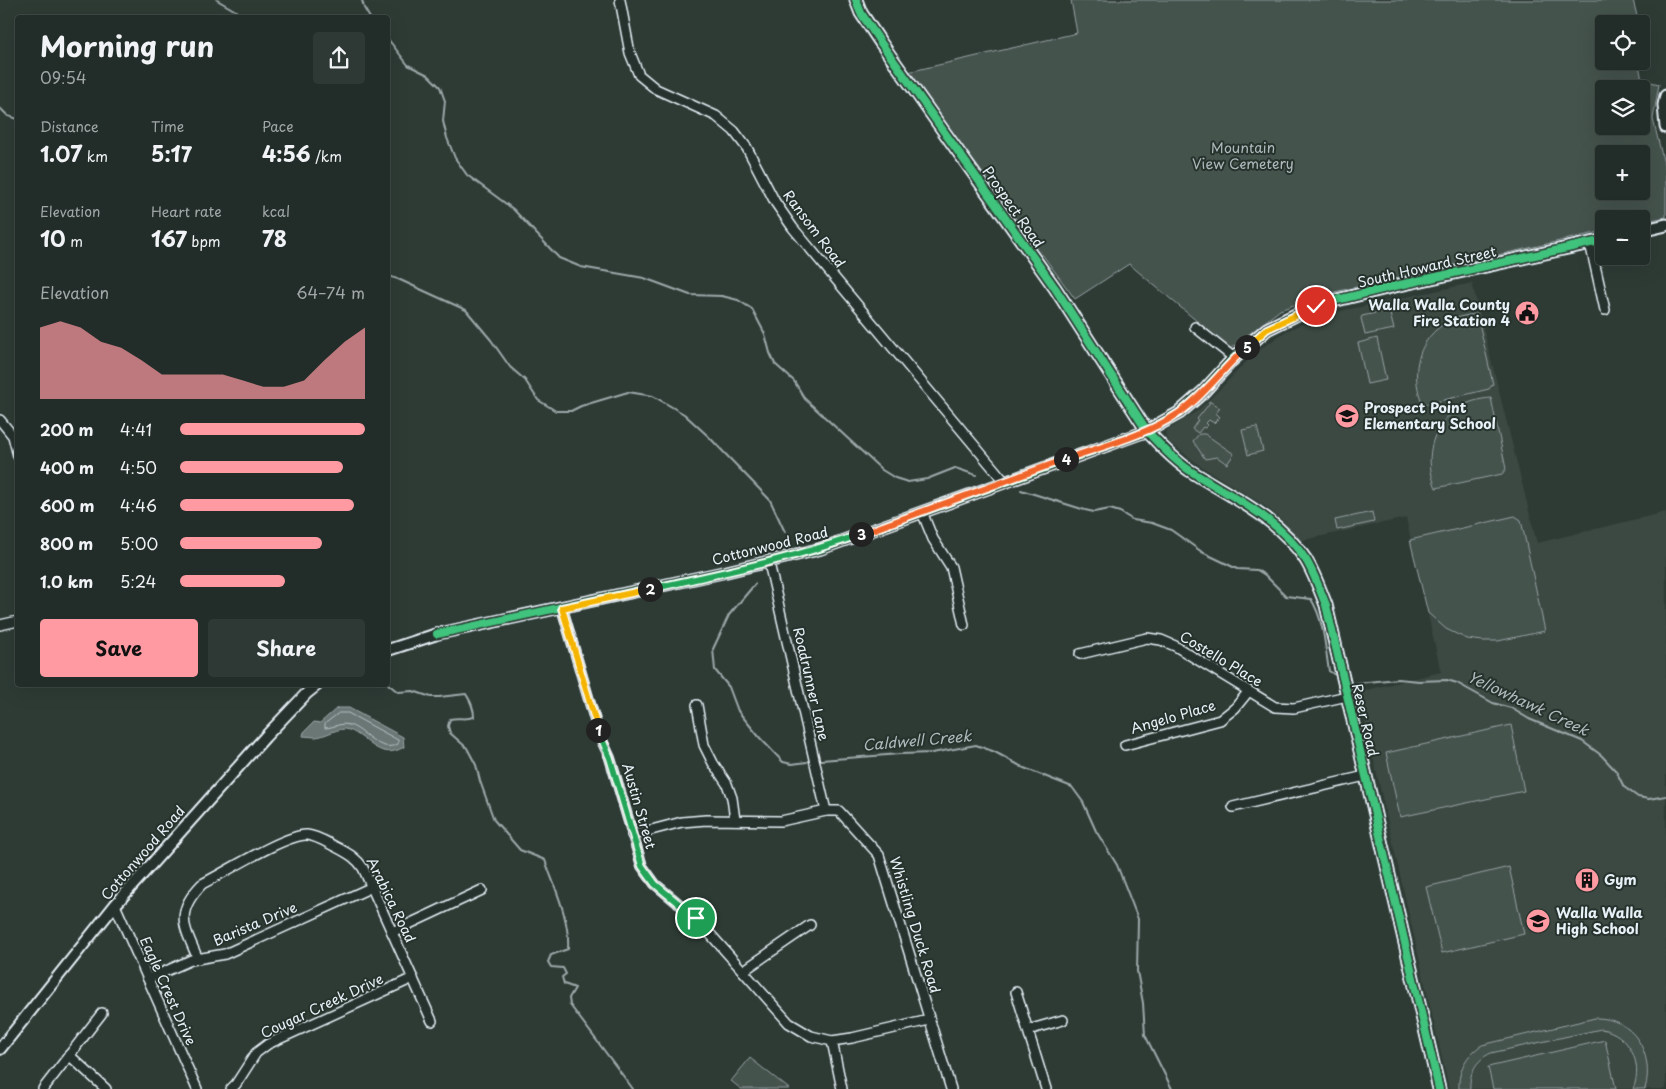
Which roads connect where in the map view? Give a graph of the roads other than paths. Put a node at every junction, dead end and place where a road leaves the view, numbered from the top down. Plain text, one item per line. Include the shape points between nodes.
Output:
1 (620, 0) edge
2 (856, 0) edge
3 (1666, 96) edge
4 (1666, 127) edge
5 (1666, 225) edge
6 (1650, 229) edge
7 (1595, 242) edge
8 (1590, 243) junction
9 (1605, 310) dead end
10 (1195, 327) dead end
11 (1234, 358) junction
12 (0, 420) edge
13 (1147, 430) junction
14 (15, 444) edge
15 (1004, 482) junction
16 (922, 512) junction
17 (768, 563) junction
18 (562, 608) junction
19 (15, 622) edge
20 (0, 625) edge
21 (964, 625) dead end
22 (390, 649) edge
23 (1080, 654) dead end
24 (314, 687) edge
25 (1248, 692) junction
26 (1347, 696) junction
27 (697, 704) dead end
28 (1125, 745) dead end
29 (1365, 776) junction
30 (1232, 807) dead end
31 (826, 811) junction
32 (735, 820) junction
33 (632, 835) junction
34 (372, 887) junction
35 (482, 890) dead end
36 (115, 905) junction
37 (810, 925) dead end
38 (392, 932) junction
39 (198, 959) junction
40 (743, 970) junction
41 (412, 978) junction
42 (148, 979) junction
43 (1016, 992) dead end
44 (102, 1013) dead end
45 (929, 1020) junction
46 (1063, 1020) dead end
47 (432, 1021) dead end
48 (1028, 1030) junction
49 (832, 1041) junction
50 (0, 1049) edge
51 (69, 1056) junction
52 (43, 1089) edge
53 (106, 1089) edge
54 (197, 1089) edge
55 (231, 1089) edge
56 (842, 1089) edge
57 (951, 1089) edge
58 (1046, 1089) edge
59 (1439, 1089) edge

1 - 15 street, Ransom Road via 630,53 639,75 656,89 716,116 734,131 793,228
2 - 13 main road, Prospect Road via 881,43 1055,288
3 - 4 main road
5 - 6 main road
7 - 8 main road, South Howard Street
8 - 9 street
8 - 11 main road, South Howard Street via 1316,306 1267,329
10 - 11 street
11 - 13 main road, South Howard Street via 1203,392 1178,413
12 - 14 street via 13,436
13 - 15 street, Cottonwood Road
13 - 26 main road, Reser Road via 1187,469 1272,522 1306,560 1326,605
15 - 16 street, Cottonwood Road
16 - 17 street, Cottonwood Road via 820,549
16 - 21 street via 951,567
17 - 18 street, Cottonwood Road
17 - 31 street, Roadrunner Lane
18 - 22 street, Cottonwood Road via 437,634
18 - 33 street, Austin Street
19 - 20 street
23 - 25 street, Costello Place via 1146,638 1161,640
24 - 36 street, Cottonwood Road via 265,737
25 - 26 street, Costello Place via 1275,707 1294,708
25 - 28 street, Angelo Place via 1220,720
26 - 29 main road, Reser Road
27 - 32 street via 704,745 727,784
29 - 30 street
29 - 59 main road, Reser Road
31 - 32 street via 781,821
31 - 45 street, Whistling Duck Road via 839,810 878,855
32 - 33 street via 682,822
33 - 40 street, Austin Street via 642,866 655,884 696,918
34 - 38 street, Arabica Road
34 - 39 street, Barista Drive via 225,954
34 - 39 street, Arabica Road via 363,868 350,854 315,836 284,840 202,884 194,893 183,920
35 - 38 street
36 - 42 street, Eagle Crest Drive
36 - 50 street, Cottonwood Road
37 - 40 street
38 - 41 street, Arabica Road
39 - 42 street, Barista Drive
40 - 49 street, Austin Street via 789,1023 811,1036
41 - 47 street, Arabica Road
41 - 55 street, Cougar Creek Drive via 268,1044 256,1053
42 - 54 street, Eagle Crest Drive
43 - 48 street
44 - 51 street
45 - 49 street, Austin Street
45 - 57 street, Whistling Duck Road
46 - 48 street
48 - 58 street
49 - 56 street
51 - 52 street
51 - 53 street

